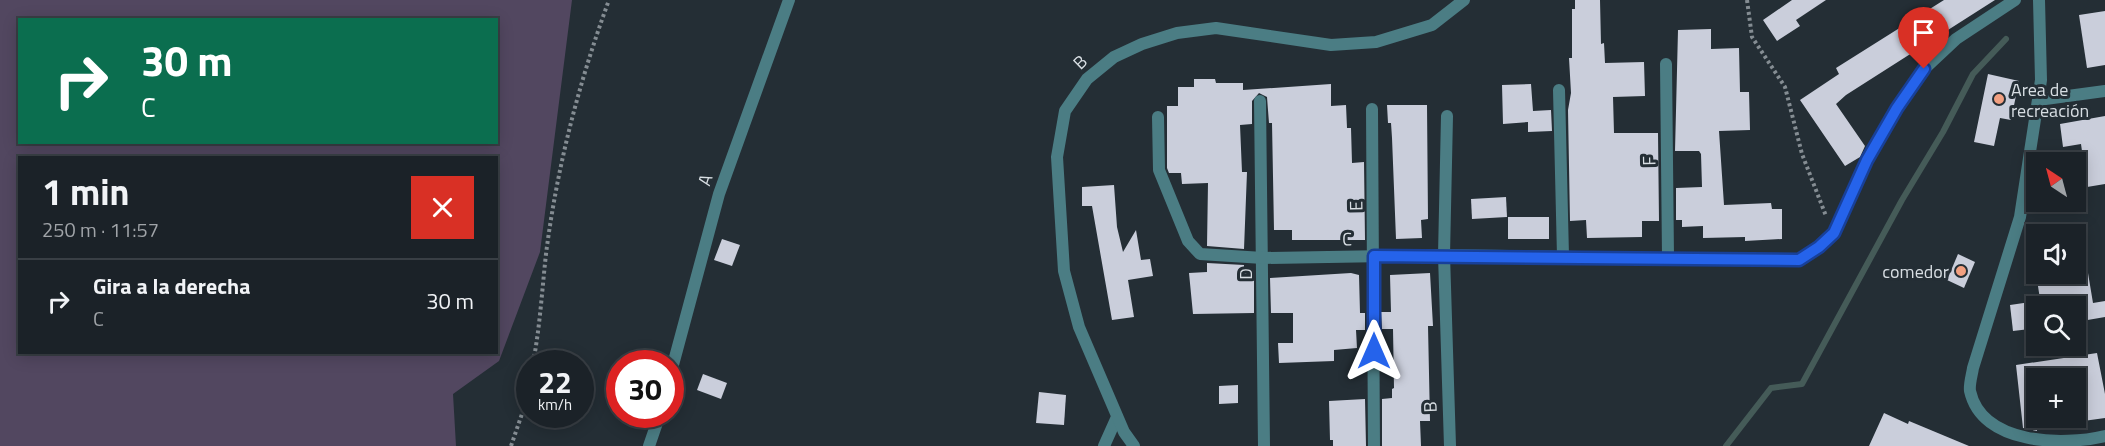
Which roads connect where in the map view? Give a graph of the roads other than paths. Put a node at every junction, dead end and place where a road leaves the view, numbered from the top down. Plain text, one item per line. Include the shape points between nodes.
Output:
1 (789, 0) edge
2 (1464, 0) edge
3 (2015, 0) edge
4 (2039, 0) edge
5 (1666, 64) dead end
6 (1559, 90) dead end
7 (2105, 91) edge
8 (2038, 100) junction
9 (1260, 101) dead end
10 (1372, 109) dead end
11 (1447, 116) dead end
12 (1158, 117) dead end
13 (1444, 255) junction
14 (1374, 256) junction
15 (1563, 256) junction
16 (1668, 257) junction
17 (1263, 258) junction
18 (677, 350) edge
19 (1117, 417) junction
20 (655, 428) edge
21 (2105, 436) edge
22 (649, 446) edge
23 (1104, 446) edge
24 (1134, 446) edge
25 (1264, 446) edge
26 (1374, 446) edge
27 (1450, 446) edge

1 - 18 street, A via 719,194
2 - 19 street, B via 1432,25 1376,42 1331,45 1216,28 1177,33 1114,57 1087,79 1065,111 1057,157 1064,271 1079,327
3 - 16 street, C via 1956,39 1924,69 1867,160 1834,233 1819,247 1799,260
4 - 8 street
5 - 16 street, F
6 - 15 street
7 - 8 street
8 - 21 street via 2020,218 1973,368 1970,390 1979,412 2002,434 2037,443 2090,442
9 - 17 street, D
10 - 14 street, E
11 - 13 street, B
12 - 17 street, C via 1159,170 1188,241 1200,254
13 - 14 street, C
13 - 15 street, C
13 - 27 street, B
14 - 17 street, C
14 - 26 street, E
15 - 16 street, C
17 - 25 street, D
19 - 23 street
19 - 24 street, B
20 - 22 street

